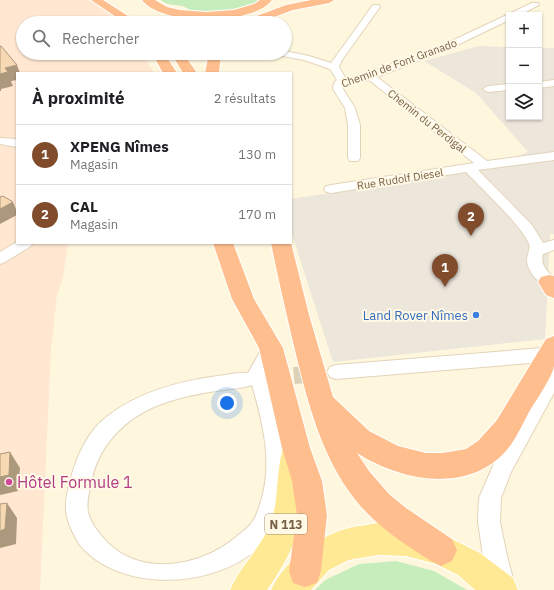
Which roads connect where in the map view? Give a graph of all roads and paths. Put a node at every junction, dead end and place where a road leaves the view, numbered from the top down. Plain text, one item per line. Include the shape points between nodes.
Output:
1 (96, 0) edge
2 (140, 0) edge
3 (146, 0) edge
4 (267, 0) edge
5 (329, 0) edge
6 (535, 5) dead end
7 (376, 7) dead end
8 (134, 11) dead end
9 (520, 12) edge
10 (151, 15) dead end
11 (122, 16) edge
12 (137, 16) edge
13 (265, 16) edge
14 (506, 18) edge
15 (292, 55) edge
16 (162, 60) edge
17 (182, 60) edge
18 (213, 60) edge
19 (334, 67) junction
20 (169, 72) edge
21 (189, 72) edge
22 (212, 72) edge
23 (370, 76) junction
24 (343, 82) junction
25 (554, 83) edge
26 (542, 85) edge
27 (506, 87) edge
28 (488, 89) dead end
29 (0, 141) edge
30 (16, 143) edge
31 (554, 156) edge
32 (354, 158) dead end
33 (484, 165) junction
34 (469, 168) junction
35 (331, 189) dead end
36 (527, 228) junction
37 (554, 243) edge
38 (24, 244) edge
39 (223, 244) edge
40 (281, 244) edge
41 (536, 253) junction
42 (0, 259) edge
43 (552, 285) edge
44 (271, 348) junction
45 (553, 358) edge
46 (336, 372) tunnel mouth
47 (246, 380) dead end
48 (321, 401) junction
49 (296, 448) junction
50 (441, 550) junction
51 (297, 580) edge
52 (247, 590) edge
53 (501, 590) edge
54 (504, 590) edge

1 - 11 highway
2 - 10 highway
3 - 4 highway via 167,11 203,15 250,10
5 - 13 highway via 280,10
6 - 9 street
7 - 19 street
8 - 12 highway
14 - 23 street, Chemin de Font Granado via 446,47
15 - 19 street
16 - 20 highway
17 - 21 highway
18 - 22 highway
19 - 24 street
23 - 24 street, Chemin de Font Granado
23 - 33 street, Chemin du Perdigal
24 - 32 street, Chemin de Font Granado via 337,85 350,108 354,125
25 - 26 street
27 - 28 street
29 - 30 street
31 - 33 street, Rue Rudolf Diesel
33 - 34 street, Rue Rudolf Diesel
34 - 35 street, Rue Rudolf Diesel
34 - 36 street
36 - 37 street
36 - 41 street via 537,245
37 - 41 street
38 - 42 street
39 - 44 highway via 243,299
40 - 48 highway
41 - 43 street via 533,260 535,267
44 - 47 street via 257,372 273,426 278,476 261,528 241,549 212,567 180,576 137,574 110,561 89,540 77,511 81,475 88,456 102,434 123,414 150,399 210,384
44 - 49 highway
45 - 46 street
45 - 48 highway via 499,439 488,451 476,458 450,465 426,466 402,462 376,450 355,435
45 - 54 street via 490,498 489,522
48 - 50 highway via 337,446 371,497 388,513
49 - 51 highway via 307,481 312,516
49 - 52 main road, N 113 via 289,513 284,528 268,562
50 - 51 main road via 406,540 378,539 345,545 318,559
50 - 53 main road via 469,564

